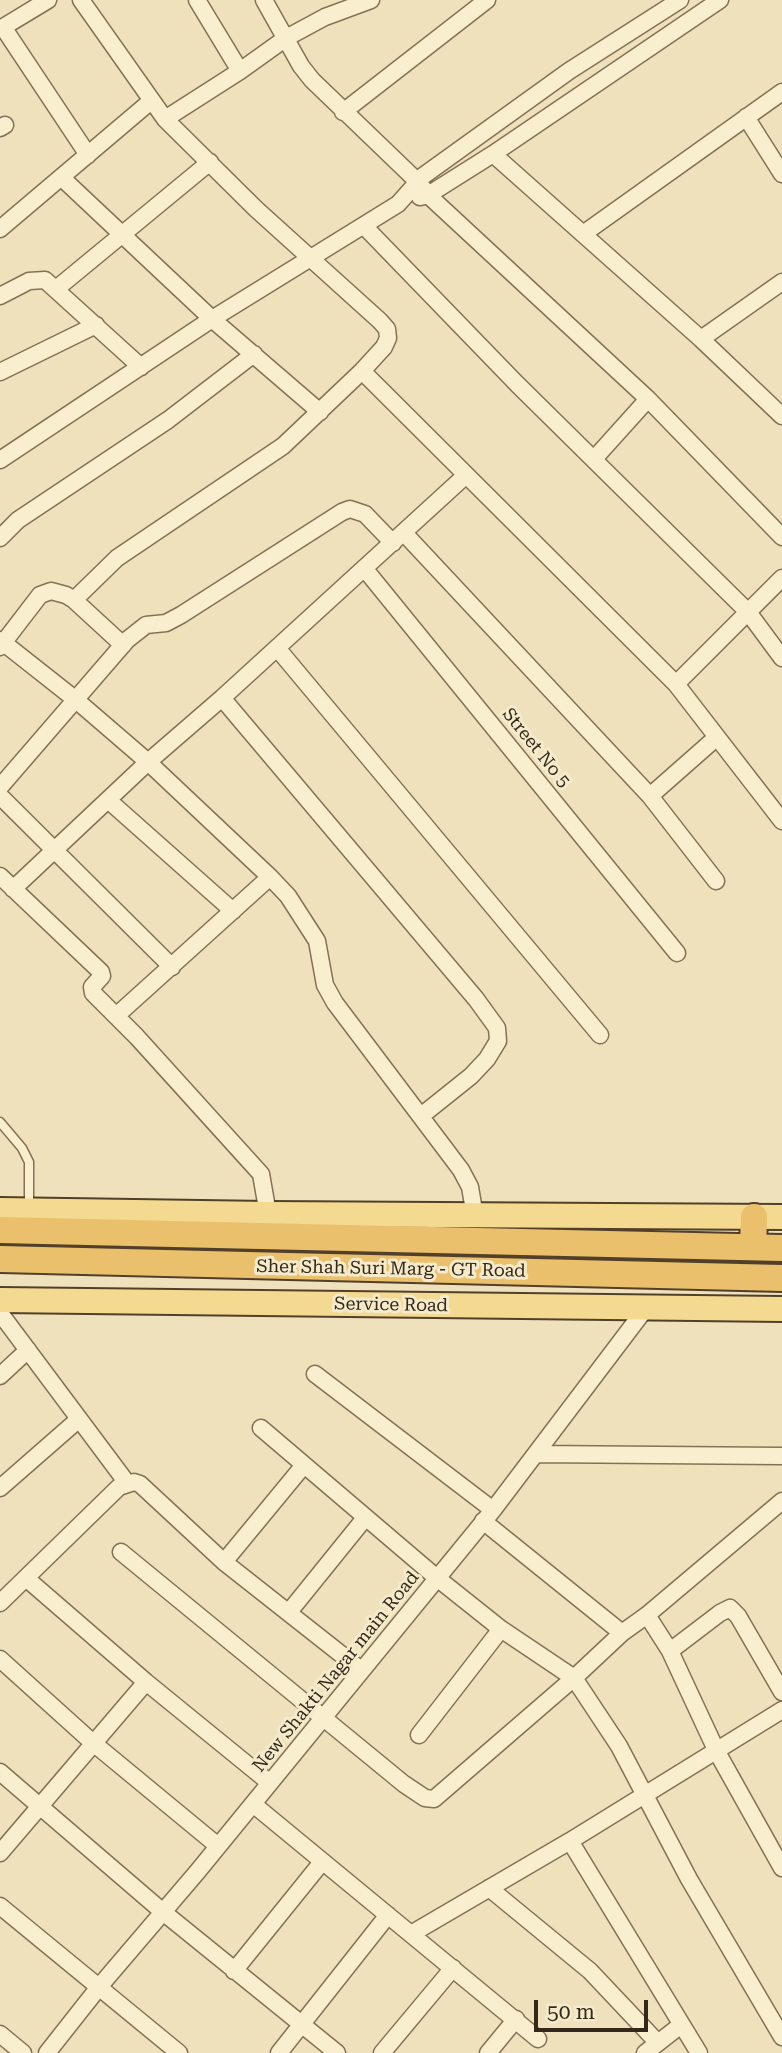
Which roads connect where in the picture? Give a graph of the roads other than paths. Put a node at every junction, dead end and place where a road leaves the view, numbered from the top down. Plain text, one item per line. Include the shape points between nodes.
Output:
1 (48, 0) edge
2 (81, 0) edge
3 (197, 0) edge
4 (264, 0) edge
5 (371, 0) edge
6 (487, 0) edge
7 (680, 0) edge
8 (720, 0) edge
9 (2, 28) edge
10 (286, 38) junction
11 (240, 71) junction
12 (782, 92) edge
13 (151, 101) junction
14 (343, 112) junction
15 (747, 117) junction
16 (165, 119) junction
17 (493, 154) junction
18 (88, 155) junction
19 (210, 162) junction
20 (782, 174) edge
21 (62, 178) junction
22 (423, 189) junction
23 (364, 226) junction
24 (0, 229) edge
25 (583, 234) junction
26 (121, 235) junction
27 (312, 257) junction
28 (782, 282) edge
29 (57, 289) junction
30 (0, 295) edge
31 (212, 319) junction
32 (96, 326) junction
33 (701, 339) junction
34 (254, 354) junction
35 (141, 367) junction
36 (362, 370) junction
37 (0, 372) edge
38 (648, 399) junction
39 (320, 412) junction
40 (782, 416) edge
41 (594, 459) junction
42 (0, 460) edge
43 (465, 476) junction
44 (782, 537) edge
45 (0, 538) edge
46 (398, 538) junction
47 (364, 568) junction
48 (782, 578) edge
49 (74, 600) junction
50 (748, 612) junction
51 (1, 644) edge
52 (123, 645) junction
53 (277, 648) junction
54 (782, 658) edge
55 (677, 684) junction
56 (222, 698) junction
57 (76, 700) junction
58 (718, 737) junction
59 (148, 762) junction
60 (0, 787) edge
61 (0, 796) edge
62 (650, 796) junction
63 (108, 800) junction
64 (782, 821) edge
65 (55, 849) junction
66 (0, 876) edge
67 (270, 877) junction
68 (716, 881) dead end
69 (13, 889) junction
70 (233, 911) junction
71 (677, 953) dead end
72 (172, 967) junction
73 (116, 1016) junction
74 (600, 1035) dead end
75 (421, 1116) junction
76 (0, 1122) edge
77 (0, 1210) edge
78 (29, 1210) junction
79 (268, 1214) junction
80 (475, 1216) junction
81 (754, 1217) junction
82 (782, 1217) edge
83 (0, 1230) edge
84 (753, 1247) junction
85 (782, 1248) edge
86 (0, 1259) edge
87 (782, 1278) edge
88 (0, 1300) edge
89 (646, 1308) junction
90 (782, 1309) edge
91 (0, 1313) edge
92 (28, 1350) junction
93 (315, 1374) dead end
94 (0, 1376) edge
95 (79, 1419) junction
96 (261, 1428) dead end
97 (536, 1454) junction
98 (782, 1456) edge
99 (304, 1465) junction
100 (127, 1483) junction
101 (0, 1488) edge
102 (782, 1502) edge
103 (488, 1515) junction
104 (365, 1518) junction
105 (121, 1552) dead end
106 (224, 1562) junction
107 (437, 1578) junction
108 (27, 1579) junction
109 (0, 1603) edge
110 (289, 1612) junction
111 (647, 1615) junction
112 (501, 1629) junction
113 (622, 1633) junction
114 (670, 1651) junction
115 (0, 1659) edge
116 (361, 1670) junction
117 (574, 1678) junction
118 (146, 1682) junction
119 (782, 1692) edge
120 (782, 1710) edge
121 (324, 1718) junction
122 (419, 1735) dead end
123 (92, 1742) junction
124 (717, 1752) junction
125 (0, 1772) edge
126 (270, 1783) junction
127 (643, 1794) junction
128 (253, 1804) junction
129 (40, 1806) junction
130 (570, 1841) junction
131 (218, 1846) junction
132 (0, 1853) edge
133 (321, 1862) junction
134 (782, 1868) edge
135 (489, 1888) junction
136 (0, 1906) edge
137 (163, 1912) junction
138 (388, 1916) junction
139 (411, 1934) junction
140 (453, 1968) junction
141 (234, 1971) junction
142 (99, 1987) junction
143 (516, 2019) junction
144 (302, 2025) junction
145 (681, 2025) junction
146 (0, 2034) edge
147 (782, 2037) edge
148 (538, 2039) dead end
149 (651, 2048) edge
150 (23, 2053) edge
151 (47, 2053) edge
152 (179, 2053) edge
153 (279, 2053) edge
154 (337, 2053) edge
155 (382, 2053) edge
156 (488, 2053) edge
157 (699, 2053) edge

1 - 9 street
2 - 13 street
3 - 11 street
4 - 10 street
5 - 10 street via 324,17
6 - 14 street
7 - 22 street via 569,71
8 - 17 street
9 - 18 street
10 - 11 street
10 - 14 street via 312,80
11 - 16 street
12 - 15 street
13 - 16 street
13 - 18 street
14 - 22 street
15 - 20 street
15 - 25 street
16 - 19 street
17 - 22 street
17 - 25 street
18 - 21 street
19 - 26 street
19 - 27 street
21 - 24 street
21 - 26 street
22 - 23 street
22 - 38 street
23 - 27 street
23 - 41 street
25 - 33 street
26 - 29 street
26 - 31 street
27 - 31 street
27 - 36 street via 387,329 384,347
28 - 33 street
29 - 30 street via 37,279
29 - 32 street
31 - 34 street
31 - 35 street
32 - 35 street
32 - 37 street
33 - 40 street
34 - 39 street
34 - 45 street via 168,420 18,520
35 - 42 street
36 - 39 street
36 - 43 street
38 - 41 street
38 - 44 street
39 - 49 street via 283,446 117,558
41 - 50 street
43 - 46 street
43 - 55 street
46 - 47 street
46 - 52 street via 365,514 350,509 342,512 166,624 146,625 136,631
46 - 62 street
47 - 53 street
47 - 71 street, Street No 5
48 - 50 street
49 - 51 street via 57,591 40,595
49 - 52 street
50 - 54 street
50 - 55 street
51 - 57 street
52 - 57 street
53 - 56 street
53 - 74 street
55 - 58 street
56 - 59 street
56 - 75 street via 497,1028 498,1041 487,1059
57 - 59 street
57 - 60 street
58 - 62 street
58 - 64 street
59 - 63 street
59 - 67 street
61 - 65 street
62 - 68 street
63 - 65 street
63 - 70 street
65 - 69 street
65 - 72 street
66 - 69 street
67 - 70 street
67 - 75 street via 310,929 320,952 325,985 335,1003
69 - 73 street via 101,972 92,992
70 - 72 street
72 - 73 street
73 - 79 street via 261,1174
75 - 80 street via 471,1187
76 - 78 lane via 29,1162
77 - 78 main road
78 - 79 main road
79 - 80 main road
80 - 81 main road
81 - 82 main road
81 - 84 highway
83 - 84 highway, Sher Shah Suri Marg - GT Road
84 - 85 highway, Sher Shah Suri Marg - GT Road
86 - 87 highway, Sher Shah Suri Marg - GT Road
88 - 89 main road, Service Road
89 - 90 main road, Service Road
89 - 97 street, New Shakti Nagar main Road
91 - 92 street
92 - 94 street
92 - 95 street
93 - 103 street
95 - 100 street
95 - 101 street
96 - 99 street
97 - 98 street
97 - 103 street, New Shakti Nagar main Road
99 - 104 street
99 - 106 street
100 - 106 street via 140,1484
100 - 108 street
102 - 111 street
103 - 107 street, New Shakti Nagar main Road
103 - 113 street
104 - 107 street
104 - 110 street
105 - 121 street
106 - 110 street
107 - 112 street
107 - 116 street, New Shakti Nagar main Road
108 - 109 street
108 - 118 street
110 - 116 street
111 - 113 street
111 - 114 street
112 - 117 street
112 - 122 street
113 - 117 street
114 - 119 street via 730,1608
114 - 124 street
115 - 123 street
116 - 121 street, New Shakti Nagar main Road
117 - 121 street via 434,1799 416,1794
117 - 127 street via 619,1746
118 - 123 street
118 - 126 street
120 - 124 street
121 - 126 street, New Shakti Nagar main Road
123 - 129 street
123 - 131 street
124 - 127 street
124 - 134 street
125 - 129 street
126 - 128 street, New Shakti Nagar main Road
127 - 130 street
127 - 147 street
128 - 131 street, New Shakti Nagar main Road
128 - 133 street
129 - 132 street
129 - 137 street
130 - 135 street
130 - 145 street
131 - 137 street, New Shakti Nagar main Road
133 - 138 street
133 - 141 street
135 - 139 street
135 - 149 street via 590,1971
136 - 142 street
137 - 141 street
137 - 142 street, New Shakti Nagar main Road
138 - 139 street
138 - 144 street
139 - 140 street
140 - 143 street
140 - 155 street
141 - 144 street
142 - 151 street, New Shakti Nagar main Road
142 - 152 street
143 - 148 street
143 - 156 street
144 - 153 street
144 - 154 street
145 - 149 street
145 - 157 street
146 - 150 street

